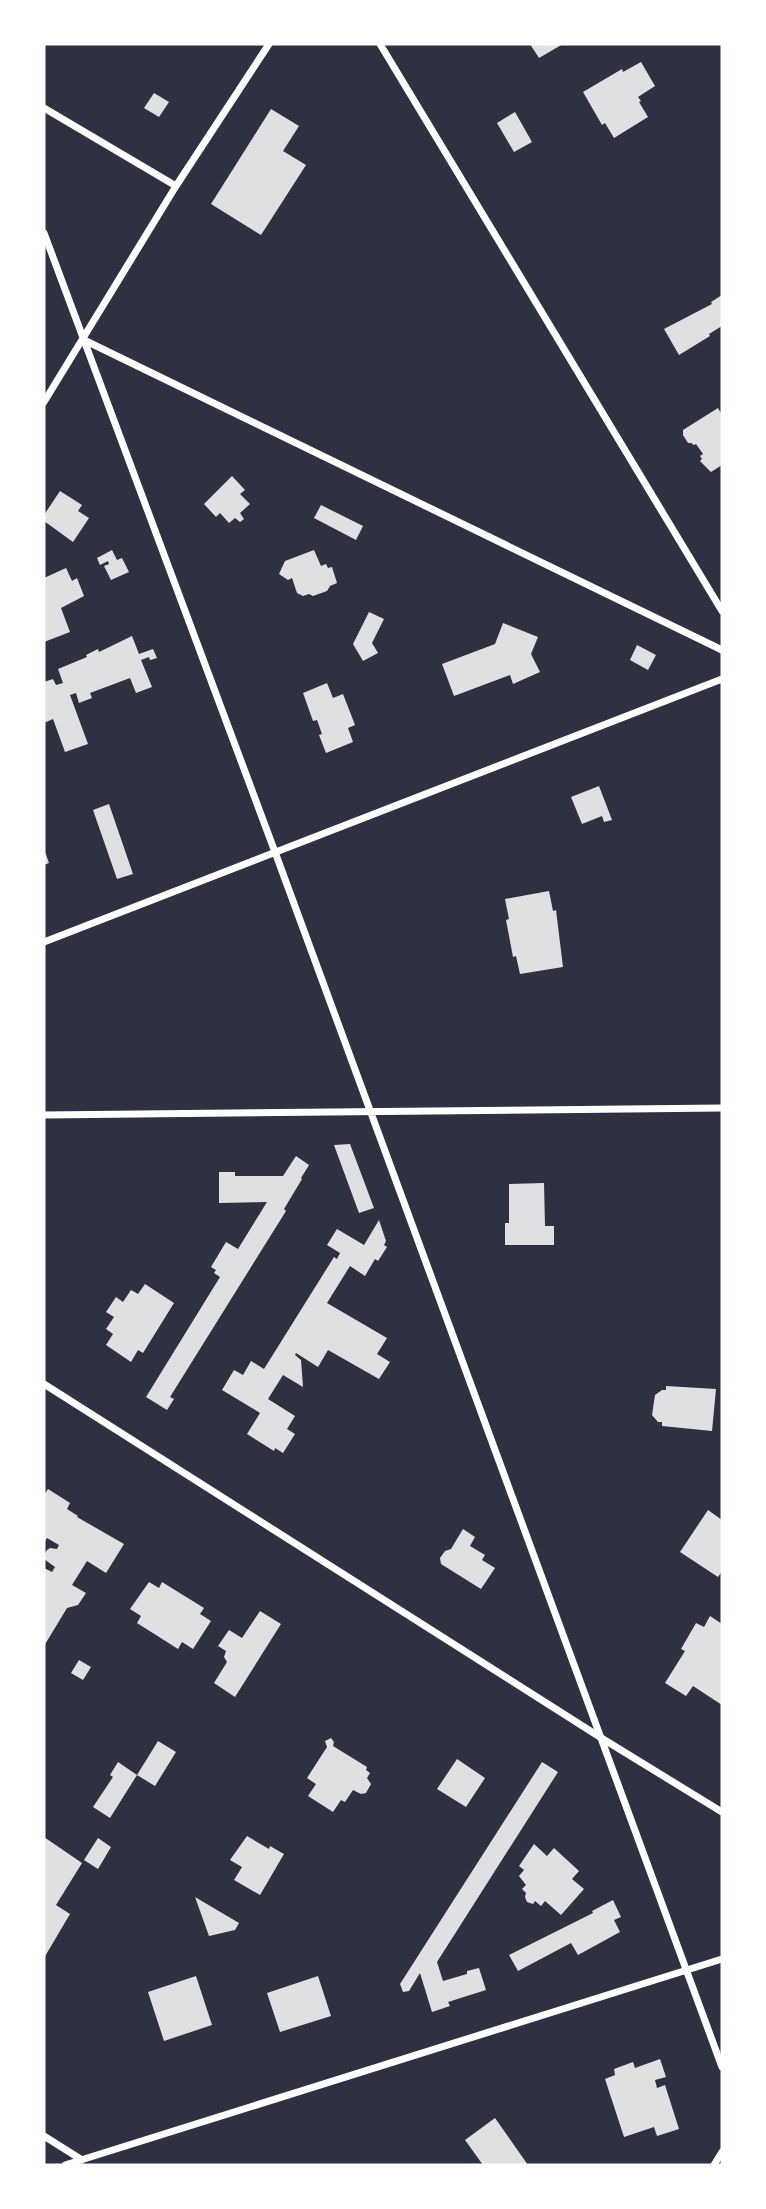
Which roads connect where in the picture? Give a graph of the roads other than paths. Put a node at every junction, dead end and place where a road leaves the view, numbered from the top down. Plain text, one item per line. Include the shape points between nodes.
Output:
1 (270, 44) edge
2 (380, 44) edge
3 (44, 108) edge
4 (176, 186) junction
5 (44, 233) edge
6 (83, 339) junction
7 (44, 402) edge
8 (722, 611) edge
9 (722, 650) edge
10 (722, 680) edge
11 (275, 852) junction
12 (44, 942) edge
13 (722, 1108) edge
14 (370, 1111) junction
15 (44, 1115) edge
16 (44, 1384) edge
17 (603, 1740) junction
18 (722, 1812) edge
19 (722, 1959) edge
20 (688, 1971) junction
21 (722, 2067) edge
22 (44, 2136) edge
23 (722, 2152) edge
24 (80, 2162) edge
25 (65, 2165) edge
26 (714, 2165) edge

1 - 4 street
2 - 8 street
3 - 4 street
4 - 6 street
5 - 6 street
6 - 7 street
6 - 9 street
6 - 11 street
10 - 11 street
11 - 12 street
11 - 14 street
13 - 14 street
14 - 15 street
14 - 17 street
16 - 17 street
17 - 18 street
17 - 20 street
19 - 20 street
20 - 21 street
20 - 24 street
22 - 24 street
23 - 26 street
24 - 25 street

